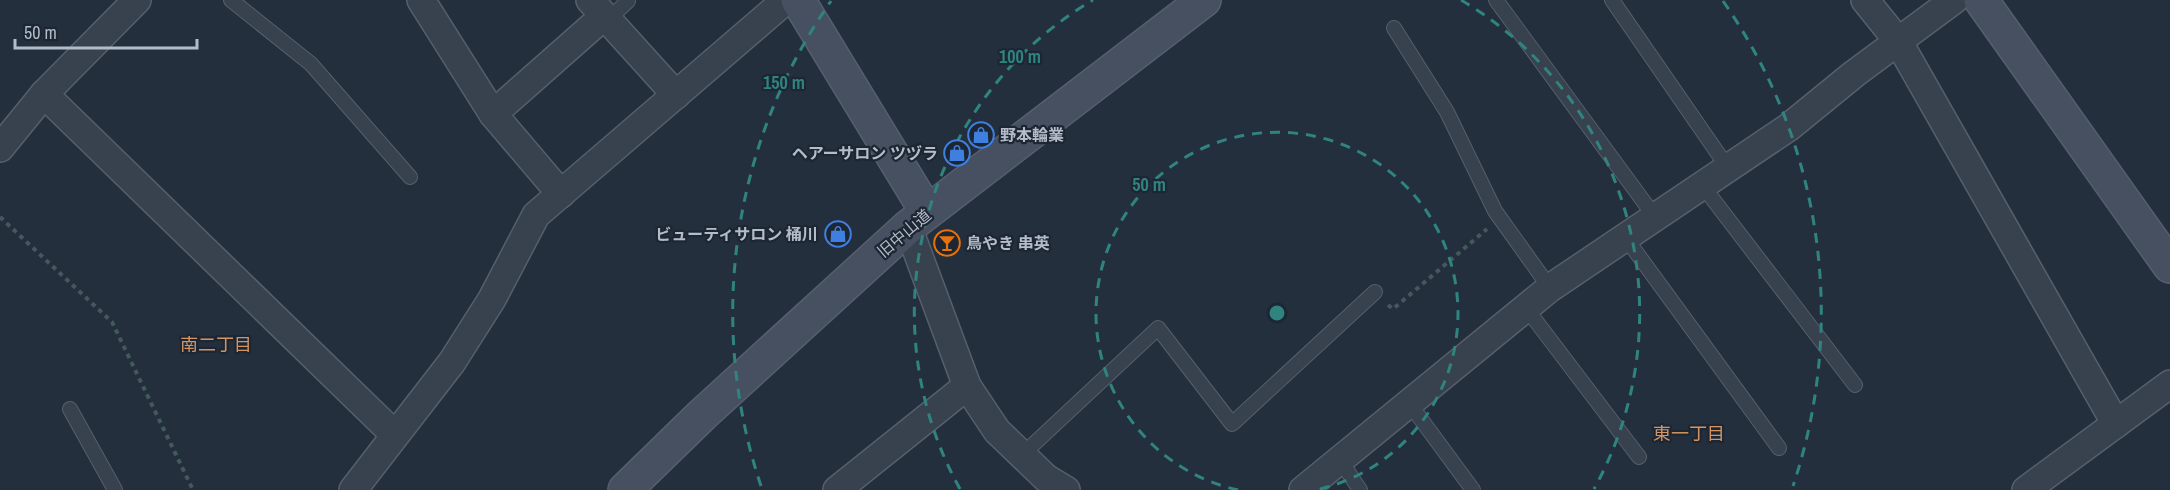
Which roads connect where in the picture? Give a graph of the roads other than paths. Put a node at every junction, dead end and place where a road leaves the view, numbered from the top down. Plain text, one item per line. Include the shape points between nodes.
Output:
1 (137, 0) edge
2 (231, 0) edge
3 (421, 0) edge
4 (786, 0) edge
5 (798, 0) edge
6 (1204, 0) edge
7 (1496, 0) edge
8 (1612, 0) edge
9 (1865, 0) edge
10 (1954, 0) edge
11 (1981, 0) edge
12 (628, 1) edge
13 (601, 12) edge
14 (1394, 28) dead end
15 (1898, 41) junction
16 (44, 94) junction
17 (676, 95) junction
18 (494, 114) junction
19 (0, 148) edge
20 (1728, 168) junction
21 (410, 177) dead end
22 (1702, 186) junction
23 (561, 194) junction
24 (1655, 217) junction
25 (918, 220) junction
26 (1625, 237) junction
27 (2170, 266) edge
28 (1550, 288) junction
29 (1375, 292) road end
30 (1526, 308) junction
31 (2170, 384) edge
32 (1855, 385) dead end
33 (967, 386) junction
34 (1409, 403) junction
35 (70, 409) dead end
36 (2116, 424) junction
37 (394, 435) junction
38 (1779, 448) dead end
39 (1022, 455) junction
40 (1639, 457) dead end
41 (1340, 460) junction
42 (115, 490) edge
43 (354, 490) edge
44 (625, 490) edge
45 (837, 490) edge
46 (1066, 490) edge
47 (1303, 490) edge
48 (1360, 490) edge
49 (1473, 490) edge
50 (2026, 490) edge

1 - 16 street
2 - 21 lane via 311,64
3 - 18 street
4 - 17 street
5 - 25 main road
6 - 25 main road, 旧中山道
7 - 24 lane
8 - 20 lane
9 - 15 street
10 - 15 street
11 - 27 main road
12 - 13 lane
13 - 17 street
13 - 18 street
14 - 28 lane via 1447,112 1500,218
15 - 20 street via 1789,127
15 - 36 street
16 - 19 street
16 - 37 street
17 - 23 street
18 - 23 street
20 - 22 street
22 - 24 street
22 - 32 lane
23 - 37 street via 536,214 492,299 452,362
24 - 26 street
25 - 33 street
25 - 44 main road, 旧中山道
26 - 28 street
26 - 38 lane
28 - 30 street
29 - 39 lane via 1232,424 1158,328
30 - 34 street
30 - 40 lane
31 - 36 street
33 - 39 street via 997,431
33 - 45 street
34 - 41 street
34 - 49 lane
35 - 42 lane
36 - 50 street
37 - 43 street
39 - 46 street via 1046,478
41 - 47 street
41 - 48 lane

